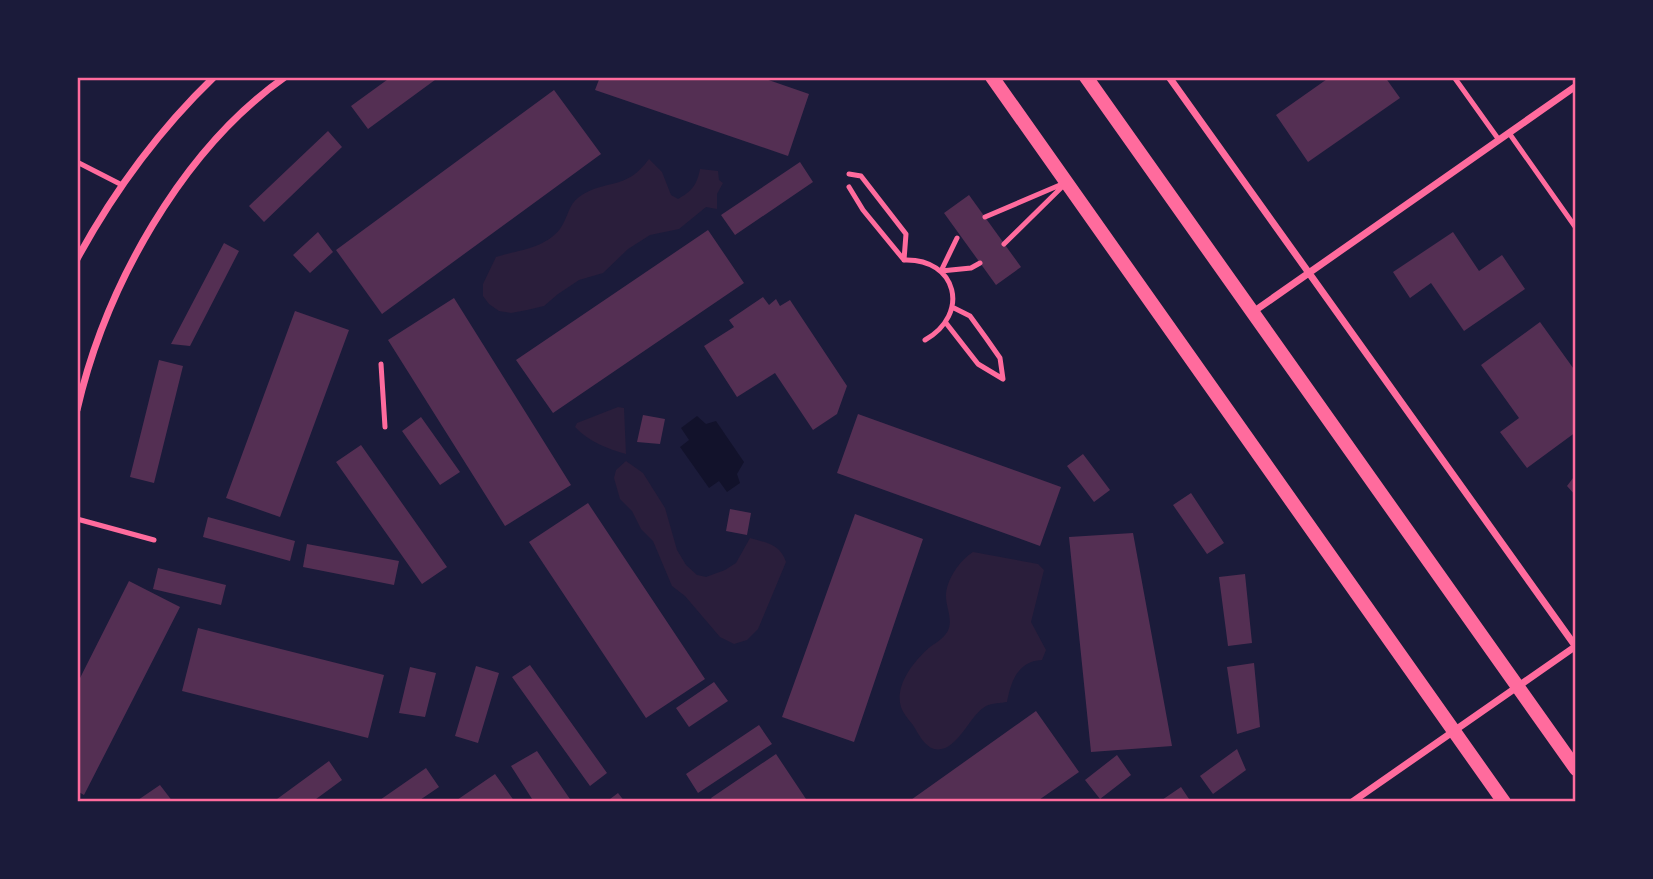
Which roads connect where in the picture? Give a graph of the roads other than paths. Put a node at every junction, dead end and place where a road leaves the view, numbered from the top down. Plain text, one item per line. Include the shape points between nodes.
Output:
1 (215, 77) edge
2 (285, 77) edge
3 (992, 77) edge
4 (1086, 77) edge
5 (1169, 77) edge
6 (1454, 77) edge
7 (1576, 86) edge
8 (1509, 133) junction
9 (1499, 140) junction
10 (77, 162) edge
11 (849, 174) dead end
12 (1067, 182) junction
13 (122, 185) junction
14 (849, 187) dead end
15 (985, 217) dead end
16 (1576, 228) edge
17 (957, 238) dead end
18 (1004, 244) dead end
19 (77, 259) edge
20 (904, 260) junction
21 (980, 263) dead end
22 (941, 271) junction
23 (1309, 274) junction
24 (952, 307) junction
25 (1252, 312) junction
26 (946, 323) junction
27 (925, 340) dead end
28 (382, 364) dead end
29 (77, 410) edge
30 (385, 427) dead end
31 (77, 519) edge
32 (154, 540) dead end
33 (1576, 647) edge
34 (1518, 687) junction
35 (1454, 731) junction
36 (1576, 769) edge
37 (1352, 802) edge
38 (1504, 802) edge

1 - 13 street via 160,135
2 - 29 street via 264,91 202,154 170,197 112,305
3 - 12 main road
4 - 25 main road
5 - 23 street
6 - 9 lane
7 - 8 street
8 - 9 street
8 - 16 lane
9 - 23 street
10 - 13 lane
11 - 20 lane via 861,176 906,234
12 - 15 lane
12 - 18 lane
12 - 35 main road
13 - 19 street
14 - 20 lane
17 - 22 lane
20 - 22 lane via 917,259
21 - 22 lane
22 - 24 lane via 951,289
23 - 25 street
23 - 33 street
24 - 26 lane
24 - 26 lane via 970,316 986,338 1000,358 1003,379 978,365
25 - 34 main road
26 - 27 lane
28 - 30 lane
31 - 32 lane
33 - 34 street
34 - 35 street
34 - 36 main road
35 - 37 street
35 - 38 main road

